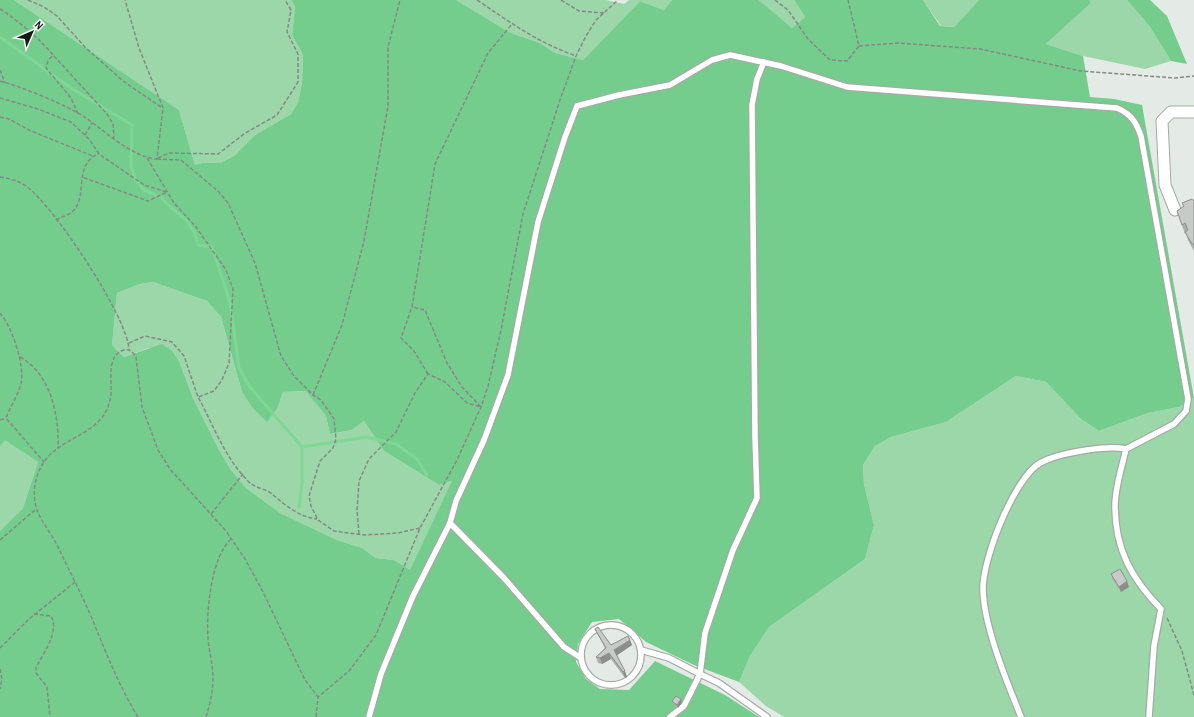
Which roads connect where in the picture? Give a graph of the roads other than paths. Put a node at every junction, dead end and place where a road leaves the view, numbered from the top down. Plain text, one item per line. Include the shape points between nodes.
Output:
1 (764, 62) junction
2 (1194, 112) edge
3 (1175, 210) dead end
4 (1126, 449) junction
5 (450, 523) junction
6 (641, 650) junction
7 (581, 658) junction
8 (700, 674) junction
9 (369, 717) edge
10 (670, 717) edge
11 (767, 717) edge
12 (1021, 717) edge
13 (1149, 717) edge

1 - 4 lane via 847,87 1117,108 1126,112 1136,122 1141,136 1188,399 1186,412 1174,424
1 - 5 lane via 730,55 712,60 670,85 577,106 538,222 508,375 484,440 456,501
1 - 8 lane via 757,79 752,105 757,498 733,550 705,632
2 - 3 street via 1171,112 1162,121 1165,185
4 - 12 lane via 1116,447 1072,453 1040,463 1019,485 988,556 982,589 987,618 1004,674
4 - 13 lane via 1115,506 1118,534 1128,566 1141,588 1161,609 1154,646
5 - 7 lane via 504,578 564,647
5 - 9 lane via 413,596 381,674
6 - 7 lane via 631,632 622,627 607,626 593,631 586,639
6 - 7 lane via 638,668 629,679 616,685 606,685 593,679 584,668
6 - 8 lane via 669,658
8 - 10 lane via 684,706
8 - 11 lane via 719,683

